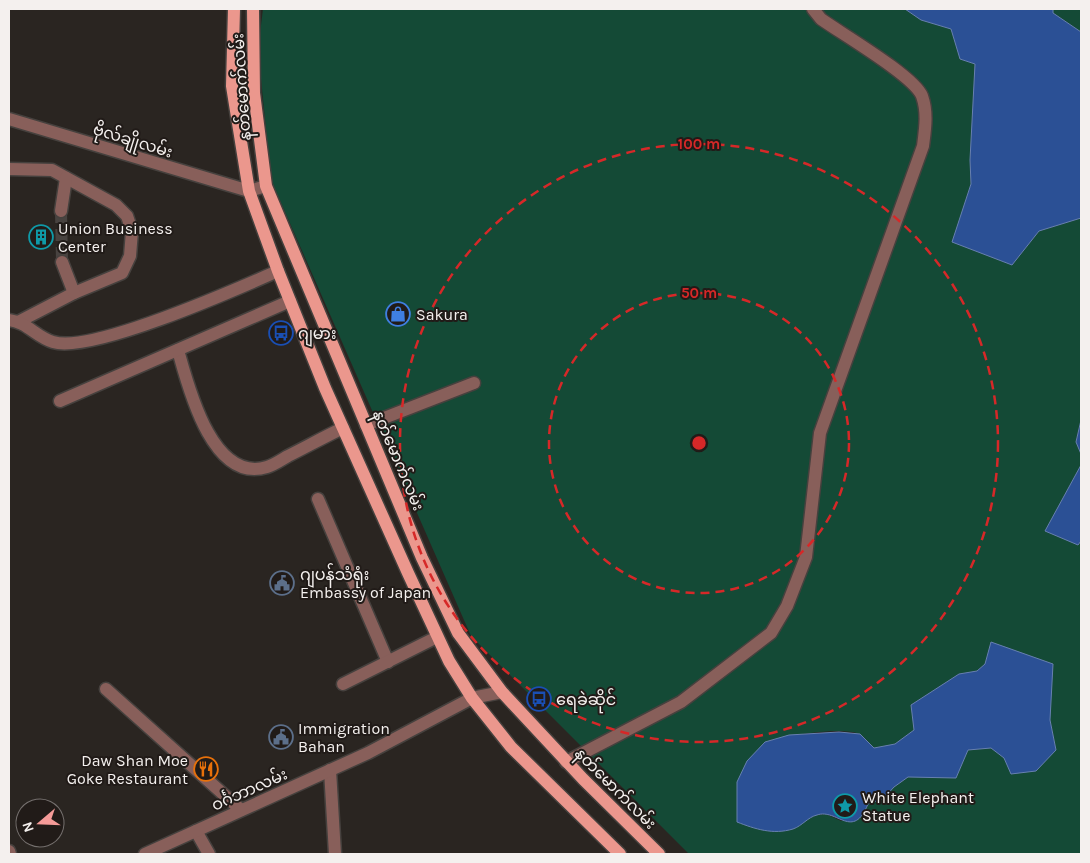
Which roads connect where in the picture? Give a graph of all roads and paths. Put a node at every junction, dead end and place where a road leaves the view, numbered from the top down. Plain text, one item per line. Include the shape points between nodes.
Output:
1 (234, 9) edge
2 (253, 9) edge
3 (813, 9) edge
4 (9, 119) edge
5 (9, 169) edge
6 (66, 178) junction
7 (266, 186) junction
8 (249, 191) junction
9 (61, 210) tunnel mouth
10 (62, 262) tunnel mouth
11 (299, 264) junction
12 (278, 271) junction
13 (74, 293) junction
14 (290, 301) junction
15 (14, 321) edge
16 (178, 350) junction
17 (474, 384) dead end
18 (60, 401) dead end
19 (366, 425) junction
20 (342, 428) junction
21 (385, 468) junction
22 (364, 477) junction
23 (318, 499) dead end
24 (437, 637) junction
25 (388, 662) junction
26 (343, 684) dead end
27 (106, 689) dead end
28 (502, 692) junction
29 (472, 698) junction
30 (566, 762) junction
31 (330, 770) junction
32 (241, 810) junction
33 (196, 831) junction
34 (145, 854) edge
35 (209, 854) edge
36 (335, 854) edge
37 (620, 854) edge
38 (659, 854) edge

1 - 8 main road, နတ်မောက်လမ်း via 232,86
2 - 7 main road, နတ်မောက်လမ်း via 254,93
3 - 30 street via 821,20 903,75 922,95 926,117 923,146 820,433 806,557 771,633 681,702
4 - 8 street, ဗိုလ်ချိုလမ်း
5 - 6 street via 52,170
6 - 9 street
6 - 13 street via 116,204 127,216 132,231 130,256 122,273
7 - 8 street
7 - 11 main road, နတ်မောက်လမ်း
8 - 12 main road, နတ်မောက်လမ်း
10 - 13 street
11 - 12 main road
11 - 19 main road, နတ်မောက်လမ်း
12 - 14 main road, နတ်မောက်လမ်း
12 - 15 street via 168,317 79,344 53,342
13 - 15 street
14 - 16 street
14 - 20 main road, နတ်မောက်လမ်း
16 - 18 street
16 - 20 street via 204,427 222,452 235,462 247,467 267,468
17 - 19 street
19 - 21 main road, နတ်မောက်လမ်း
20 - 22 main road, နတ်မောက်လမ်း
21 - 22 main road
21 - 28 main road, နတ်မောက်လမ်း via 422,558 458,633
22 - 24 main road, နတ်မောက်လမ်း
23 - 25 street
24 - 25 street
24 - 29 main road, နတ်မောက်လမ်း
25 - 26 street
27 - 32 street
28 - 29 street, ဝင်္ဂဘာလမ်း
28 - 30 main road, နတ်မောက်လမ်း
29 - 31 street, ဝင်္ဂဘာလမ်း
29 - 37 main road, နတ်မောက်လမ်း via 511,748
30 - 38 main road, နတ်မောက်လမ်း
31 - 32 street, ဝင်္ဂဘာလမ်း
31 - 36 street
32 - 33 street, ဝင်္ဂဘာလမ်း
33 - 34 street, ဝင်္ဂဘာလမ်း
33 - 35 street

